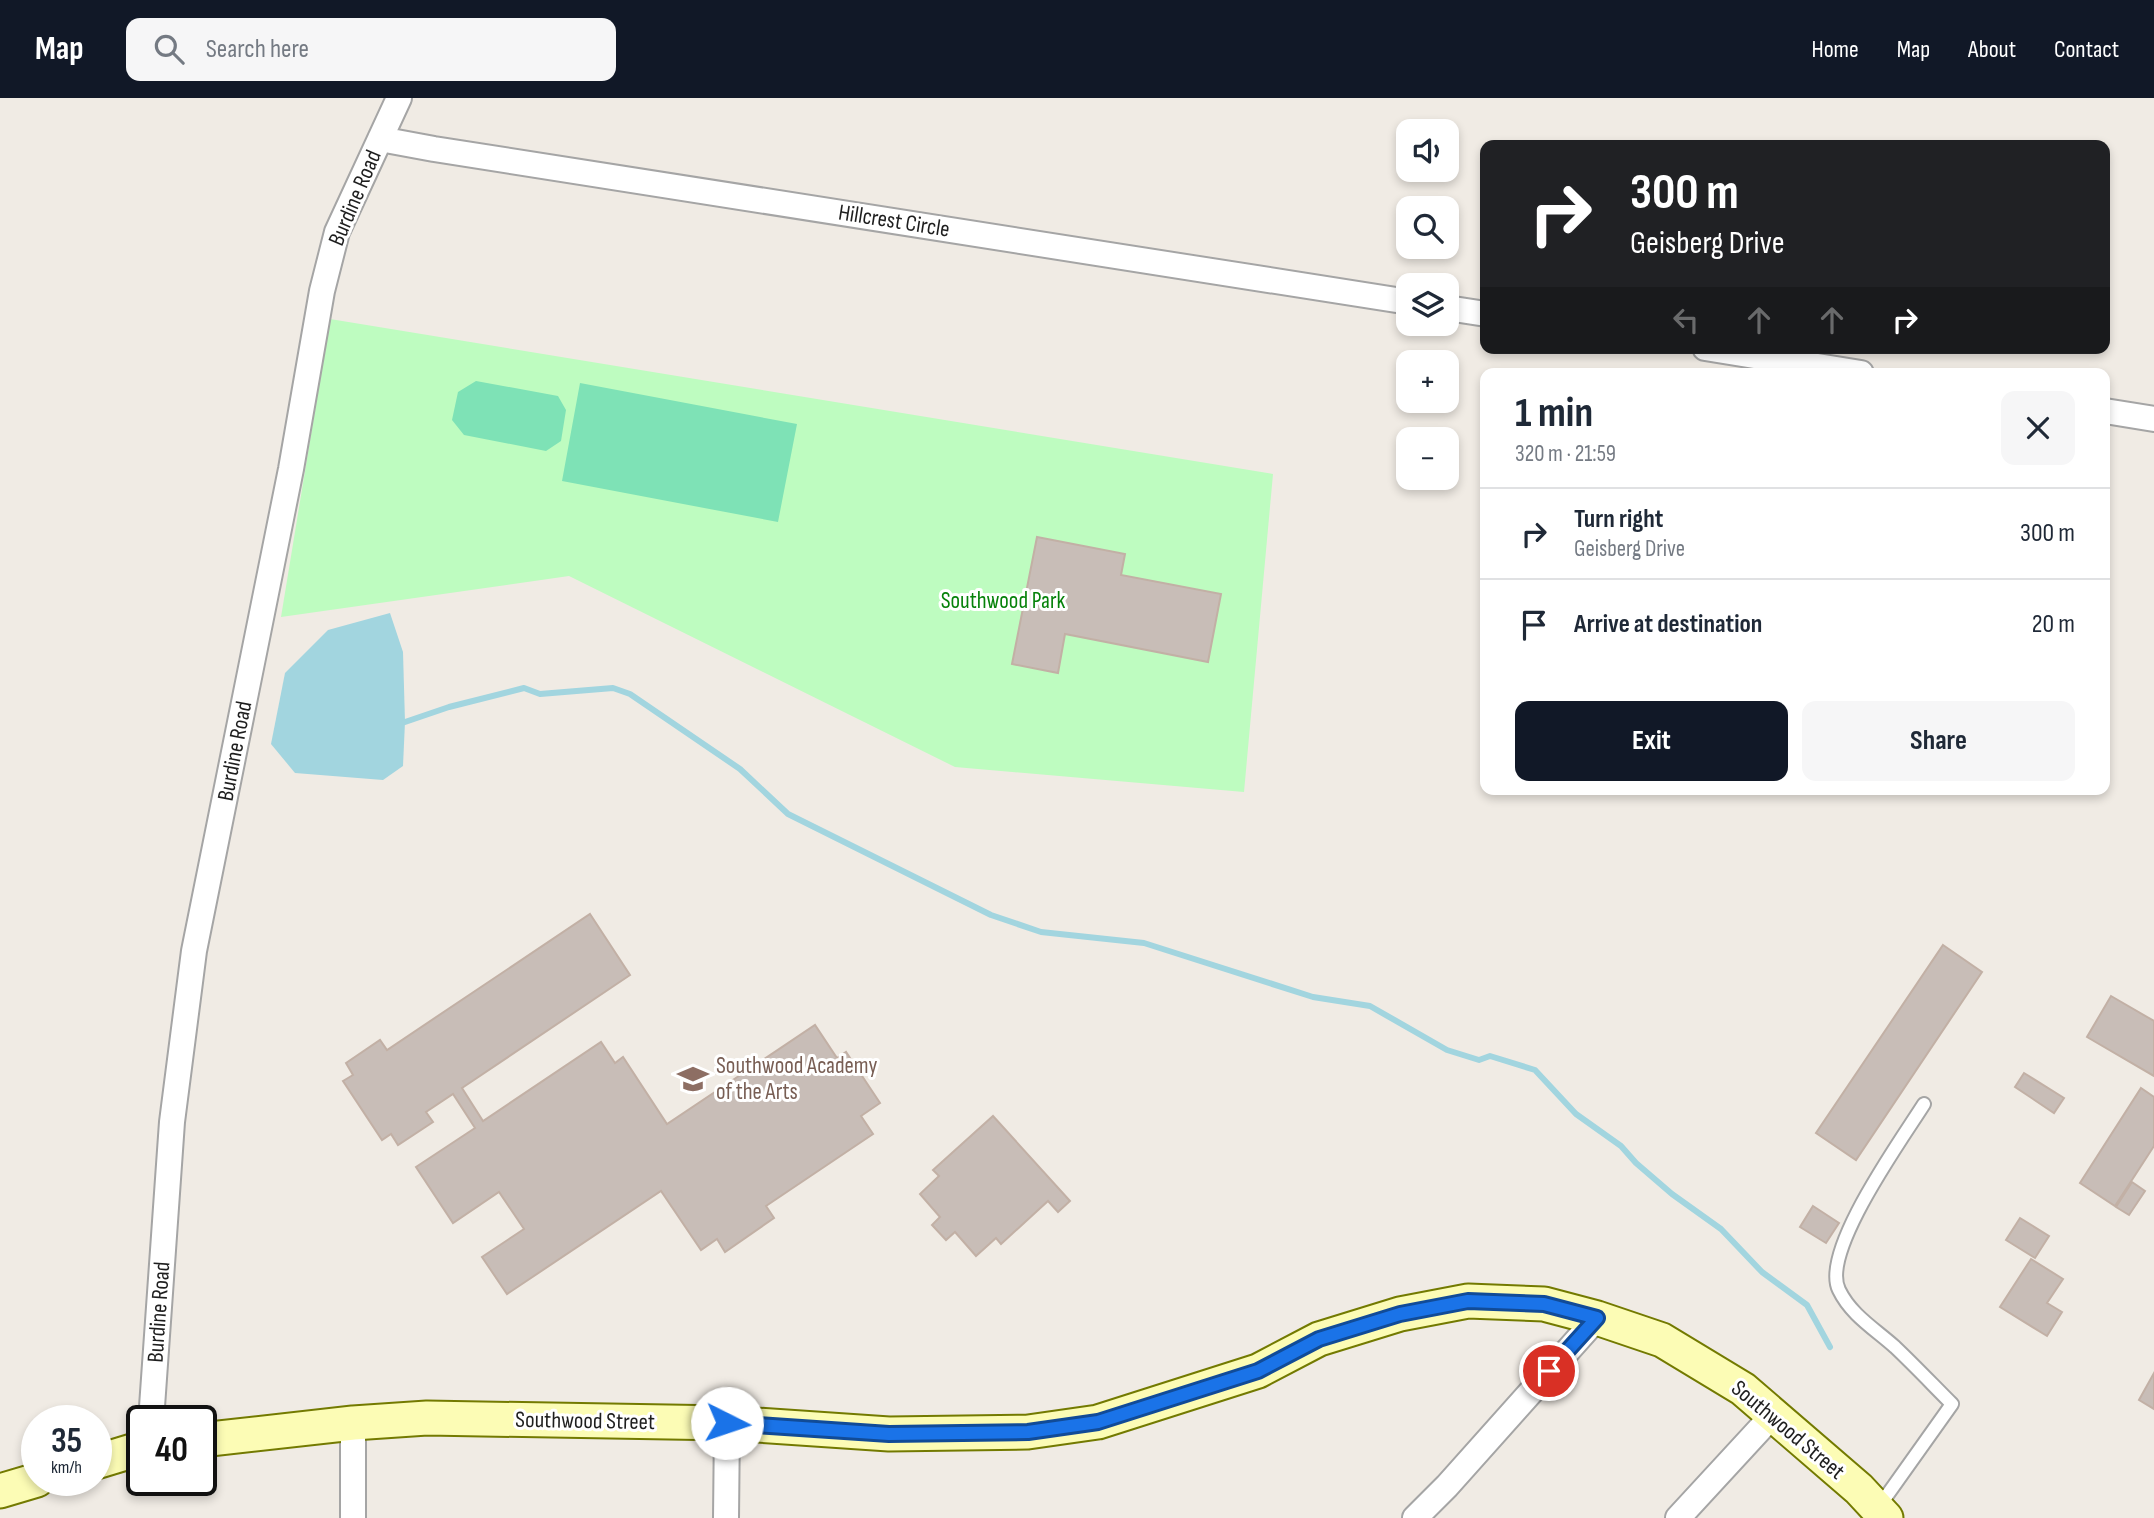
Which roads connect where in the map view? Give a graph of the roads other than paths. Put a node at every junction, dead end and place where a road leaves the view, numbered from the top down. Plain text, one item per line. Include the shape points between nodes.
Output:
1 (399, 98) edge
2 (380, 139) junction
3 (1396, 300) edge
4 (1459, 310) edge
5 (1480, 313) edge
6 (1742, 354) edge
7 (1830, 368) edge
8 (2110, 412) edge
9 (2154, 419) edge
10 (1924, 1104) dead end
11 (1597, 1318) junction
12 (152, 1405) edge
13 (1773, 1415) junction
14 (353, 1423) junction
15 (727, 1423) junction
16 (217, 1438) edge
17 (21, 1485) edge
18 (0, 1491) edge
19 (1882, 1513) edge
20 (353, 1518) edge
21 (726, 1518) edge
22 (1415, 1518) edge
23 (1678, 1518) edge

1 - 2 street, Burdine Road
2 - 3 street, Hillcrest Circle
2 - 12 street, Burdine Road via 337,232 322,292 194,951 172,1122
4 - 5 street
6 - 7 street
8 - 9 street
10 - 19 lane via 1858,1208 1839,1258 1837,1288 1855,1314 1952,1404
11 - 13 street, Southwood Street via 1662,1340 1743,1389
11 - 15 street, Southwood Street via 1544,1304 1468,1301 1400,1314 1319,1339 1258,1371 1098,1422 1028,1432 889,1434
11 - 22 street
13 - 19 street, Southwood Street
13 - 23 street
14 - 15 street, Southwood Street via 427,1418
14 - 16 street, Southwood Street
14 - 20 street
15 - 21 street
17 - 18 street

